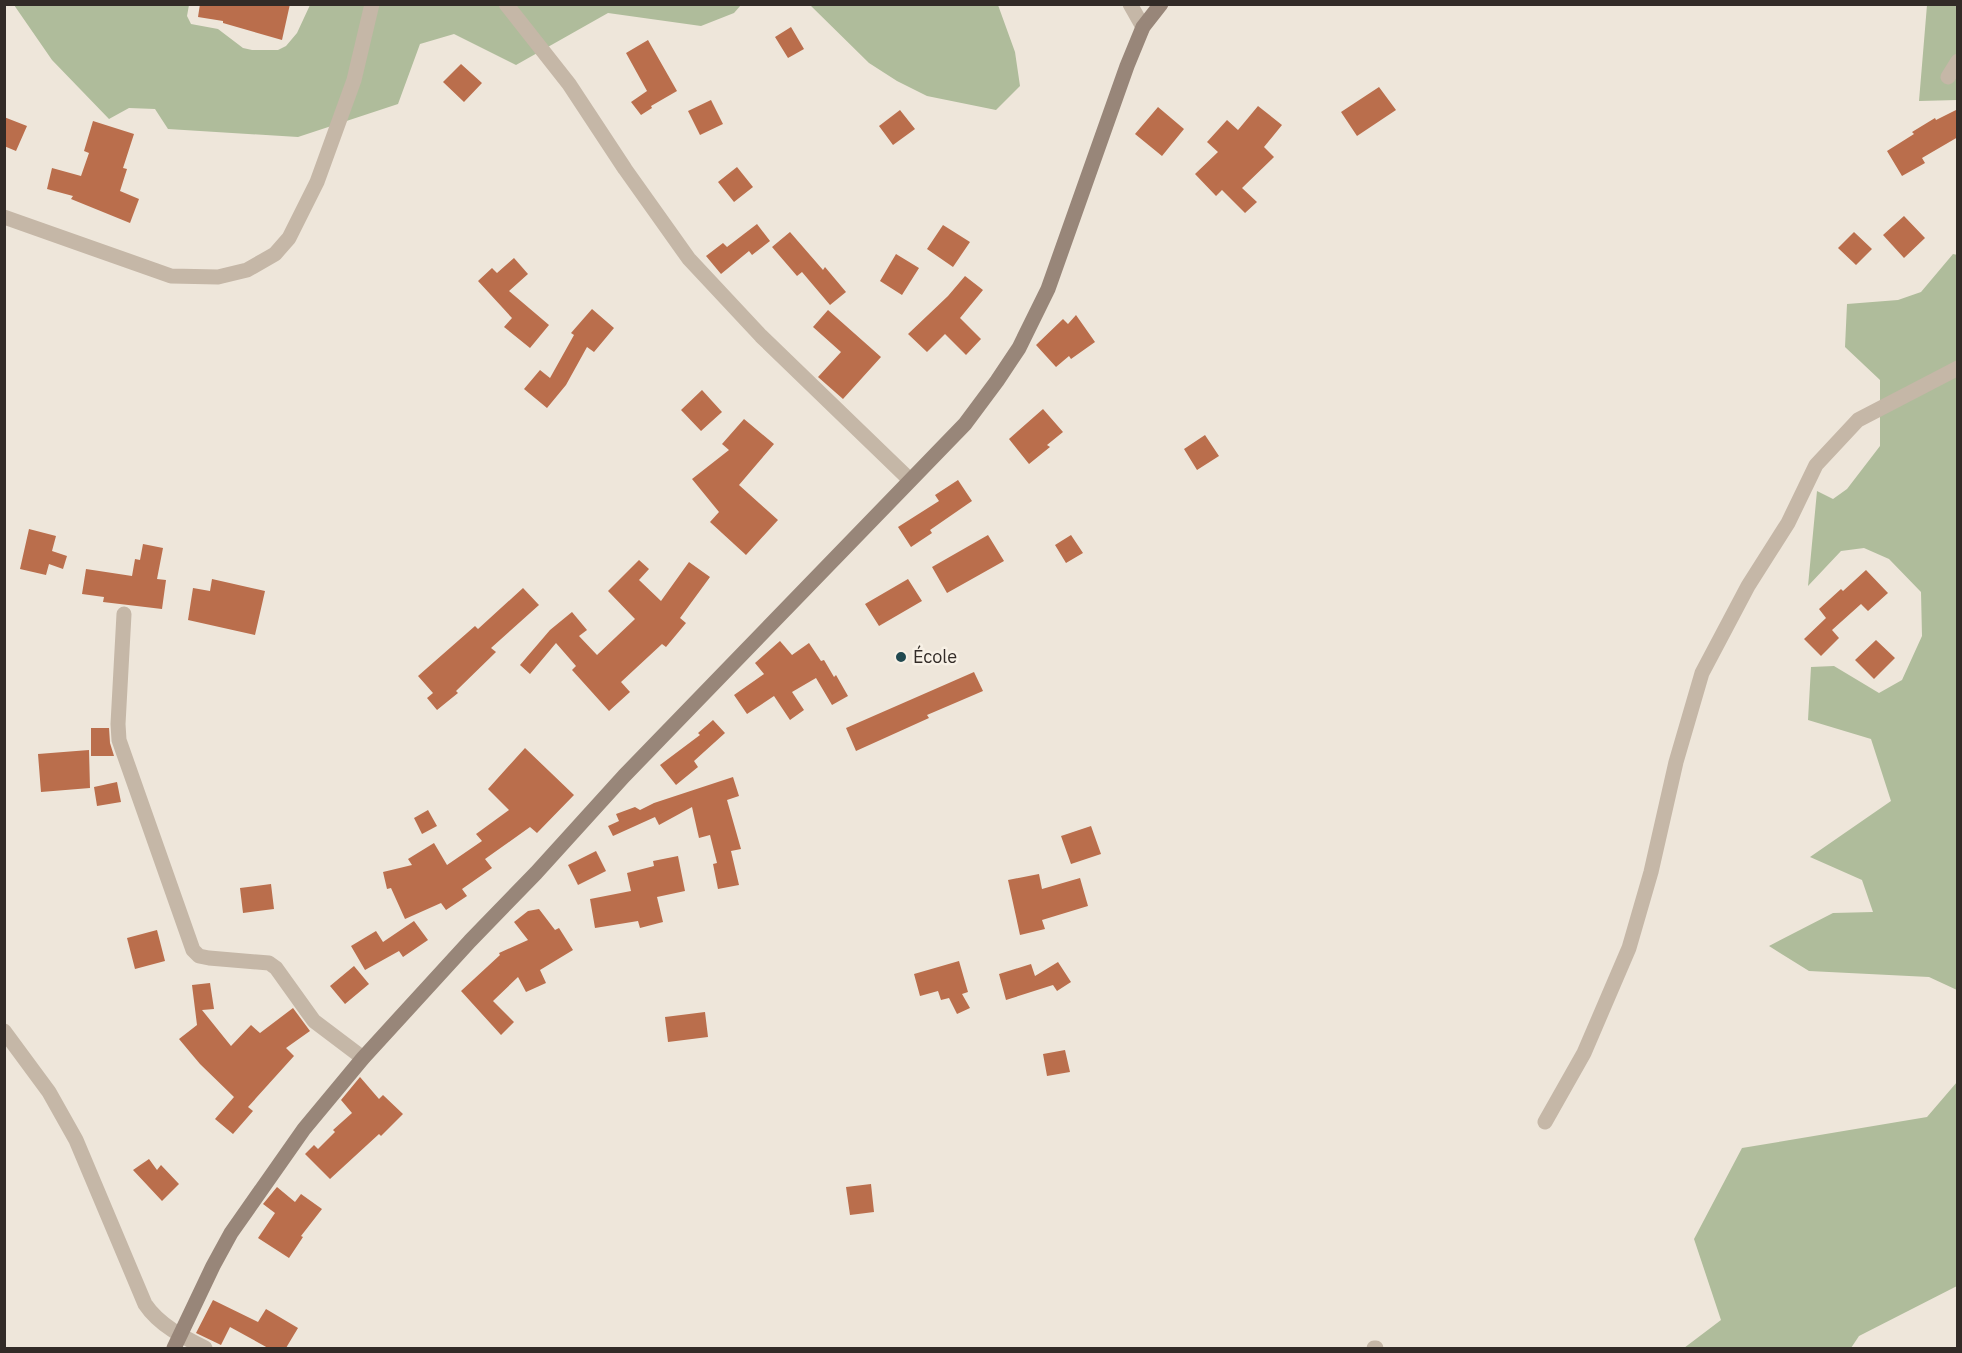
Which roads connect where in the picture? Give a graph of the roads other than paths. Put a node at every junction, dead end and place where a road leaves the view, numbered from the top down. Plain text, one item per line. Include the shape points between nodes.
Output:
1 (372, 4) edge
2 (506, 4) edge
3 (1130, 4) edge
4 (1161, 4) edge
5 (1143, 27) junction
6 (1958, 61) edge
7 (1948, 77) dead end
8 (4, 217) edge
9 (1958, 369) edge
10 (910, 480) junction
11 (124, 614) dead end
12 (4, 1031) edge
13 (363, 1058) junction
14 (1545, 1122) dead end
15 (177, 1342) edge
16 (205, 1348) edge

1 - 8 street via 354,80 317,182 289,238 275,254 247,270 219,277 171,276
2 - 10 street via 569,84 689,259 761,336
3 - 5 street
4 - 5 main road
5 - 10 main road via 1033,323 980,405
6 - 7 street
9 - 14 street via 1858,420 1816,465 1788,523 1748,586 1702,673 1629,948 1584,1053
10 - 13 main road via 624,776
11 - 13 street via 119,740 193,950 209,958 269,963 314,1021
12 - 15 street via 49,1092 76,1140 145,1304
13 - 15 main road via 304,1129 252,1201 213,1266
15 - 16 street

